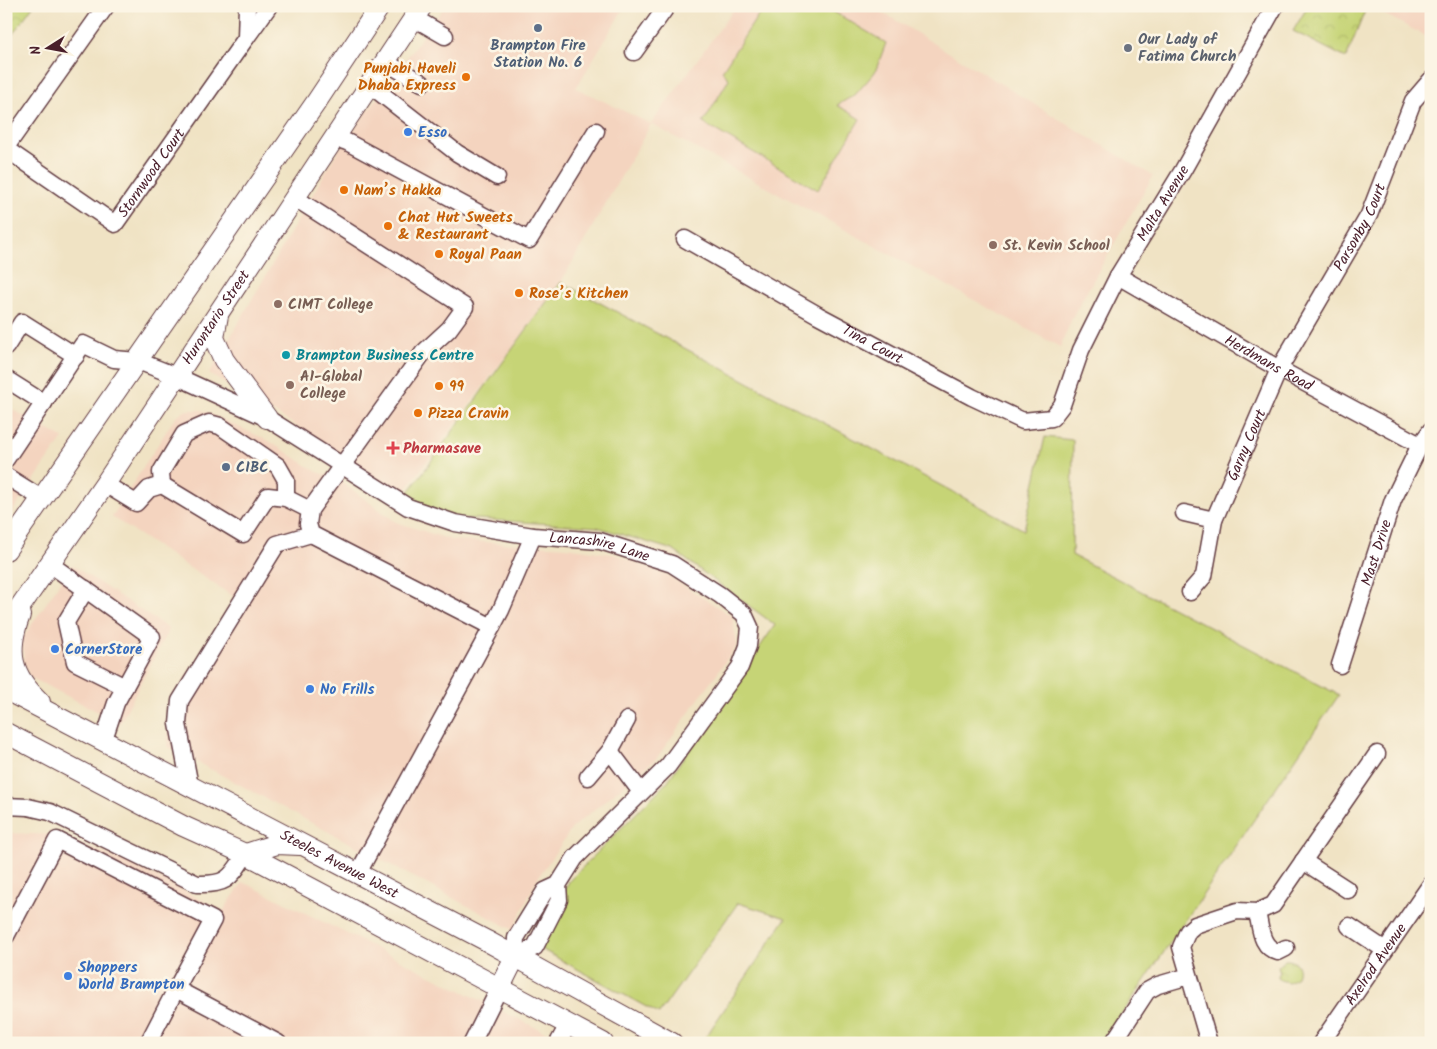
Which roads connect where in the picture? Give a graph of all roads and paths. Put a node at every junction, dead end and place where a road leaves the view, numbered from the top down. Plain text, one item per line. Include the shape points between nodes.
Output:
1 (106, 6) edge
2 (247, 6) edge
3 (269, 6) edge
4 (380, 6) edge
5 (666, 6) edge
6 (1275, 6) edge
7 (418, 12) edge
8 (445, 36) dead end
9 (246, 38) junction
10 (634, 52) dead end
11 (385, 62) junction
12 (1431, 80) edge
13 (422, 83) dead end
14 (370, 85) junction
15 (596, 131) dead end
16 (335, 138) junction
17 (6, 148) edge
18 (497, 177) dead end
19 (295, 198) junction
20 (685, 238) dead end
21 (1118, 276) junction
22 (219, 313) junction
23 (6, 347) edge
24 (76, 356) junction
25 (138, 362) junction
26 (1279, 368) junction
27 (176, 376) junction
28 (6, 379) edge
29 (44, 403) junction
30 (1062, 405) joint
31 (267, 418) junction
32 (1431, 430) edge
33 (1420, 445) junction
34 (6, 459) edge
35 (344, 465) junction
36 (6, 476) edge
37 (105, 484) junction
38 (162, 484) junction
39 (42, 498) junction
40 (286, 498) junction
41 (310, 510) junction
42 (1184, 513) dead end
43 (1214, 520) junction
44 (311, 534) junction
45 (533, 536) junction
46 (6, 550) edge
47 (50, 564) junction
48 (86, 589) junction
49 (1190, 592) dead end
50 (27, 596) junction
51 (6, 627) edge
52 (492, 627) junction
53 (1340, 665) dead end
54 (125, 687) junction
55 (6, 690) edge
56 (54, 715) junction
57 (627, 720) dead end
58 (10, 738) edge
59 (103, 742) junction
60 (610, 751) junction
61 (1376, 754) dead end
62 (588, 777) dead end
63 (190, 786) junction
64 (641, 792) junction
65 (6, 806) edge
66 (304, 846) junction
67 (246, 854) junction
68 (1302, 861) junction
69 (358, 873) junction
70 (1431, 884) edge
71 (1348, 890) dead end
72 (1257, 912) junction
73 (1349, 926) dead end
74 (6, 936) edge
75 (1286, 948) dead end
76 (1385, 950) junction
77 (515, 957) junction
78 (1189, 976) junction
79 (176, 989) junction
80 (499, 989) junction
81 (568, 1025) junction
82 (148, 1043) edge
83 (278, 1043) edge
84 (472, 1043) edge
85 (558, 1043) edge
86 (602, 1043) edge
87 (672, 1043) edge
88 (1113, 1043) edge
89 (1209, 1043) edge
90 (1321, 1043) edge

1 - 17 street, Stornwood Court
2 - 9 street
3 - 9 street, Stornwood Court
4 - 25 main road
5 - 10 street
6 - 21 street, Malta Avenue via 1183,170
7 - 8 street
7 - 11 main road, Hurontario Street
9 - 17 street, Stornwood Court via 116,224
11 - 13 street
11 - 14 main road, Hurontario Street
12 - 26 street, Parsonby Court via 1413,101 1369,215
14 - 16 main road, Hurontario Street
14 - 18 street via 457,154
15 - 16 street via 529,240
16 - 19 main road, Hurontario Street
19 - 22 main road, Hurontario Street
19 - 35 street via 465,307 449,329 423,353
20 - 30 street, Tina Court via 818,315 1023,421 1052,418
21 - 26 street, Herdmans Road
21 - 30 street, Malta Avenue via 1081,350
22 - 27 main road, Hurontario Street
22 - 31 main road via 214,338 224,360
23 - 24 street via 22,322
24 - 25 street, Lancashire Lane via 84,344 114,359
24 - 29 street
25 - 27 street, Lancashire Lane
25 - 39 main road
26 - 33 street, Herdmans Road
26 - 43 street, Garny Court
27 - 31 street, Lancashire Lane
27 - 37 main road, Hurontario Street
28 - 29 street
29 - 34 street
31 - 35 street, Lancashire Lane
32 - 33 street, Mast Drive
33 - 53 street, Mast Drive via 1393,500
35 - 41 street
35 - 45 street, Lancashire Lane via 408,506 454,523
36 - 39 street
37 - 38 street via 136,503 149,489
37 - 47 main road, Hurontario Street
38 - 40 street via 243,534 268,496
38 - 40 street via 161,472 184,434 209,424 220,426 278,466 286,480
39 - 46 main road
40 - 41 street
41 - 44 street via 308,524
42 - 43 street
43 - 49 street, Garny Court via 1204,576
44 - 52 street
44 - 63 street via 277,544 180,701 178,724
45 - 52 street
45 - 64 street, Lancashire Lane via 600,541 672,564 720,595 744,614 748,622 748,646 740,667 668,766
47 - 48 street
47 - 50 main road, Hurontario Street
48 - 54 street via 66,622 75,662
48 - 54 street via 152,636
50 - 51 main road, Hurontario Street
50 - 56 main road via 14,631 12,659 27,690
52 - 69 street
54 - 59 street
55 - 56 main road, Steeles Avenue West
56 - 59 main road, Steeles Avenue West
57 - 60 street
58 - 67 main road
59 - 63 main road, Steeles Avenue West
60 - 62 street
60 - 64 street
61 - 68 street
63 - 66 main road, Steeles Avenue West
64 - 77 street, Lancashire Lane via 575,858 558,885 545,891 516,938
65 - 67 street via 50,812 197,884 224,882
66 - 67 main road via 277,844
66 - 69 main road, Steeles Avenue West
67 - 80 main road
68 - 71 street
68 - 72 street via 1273,905
69 - 77 main road, Steeles Avenue West
70 - 76 street, Axelrod Avenue
72 - 75 street via 1264,944 1278,952
72 - 78 street via 1237,911 1195,925 1188,931 1181,947
73 - 76 street
74 - 79 street via 57,840 213,920
76 - 90 street, Axelrod Avenue
77 - 80 main road
77 - 87 main road, Steeles Avenue West
78 - 88 street via 1147,991
78 - 89 street
79 - 82 street
79 - 83 street
80 - 81 main road
80 - 84 street
81 - 85 street
81 - 86 main road

